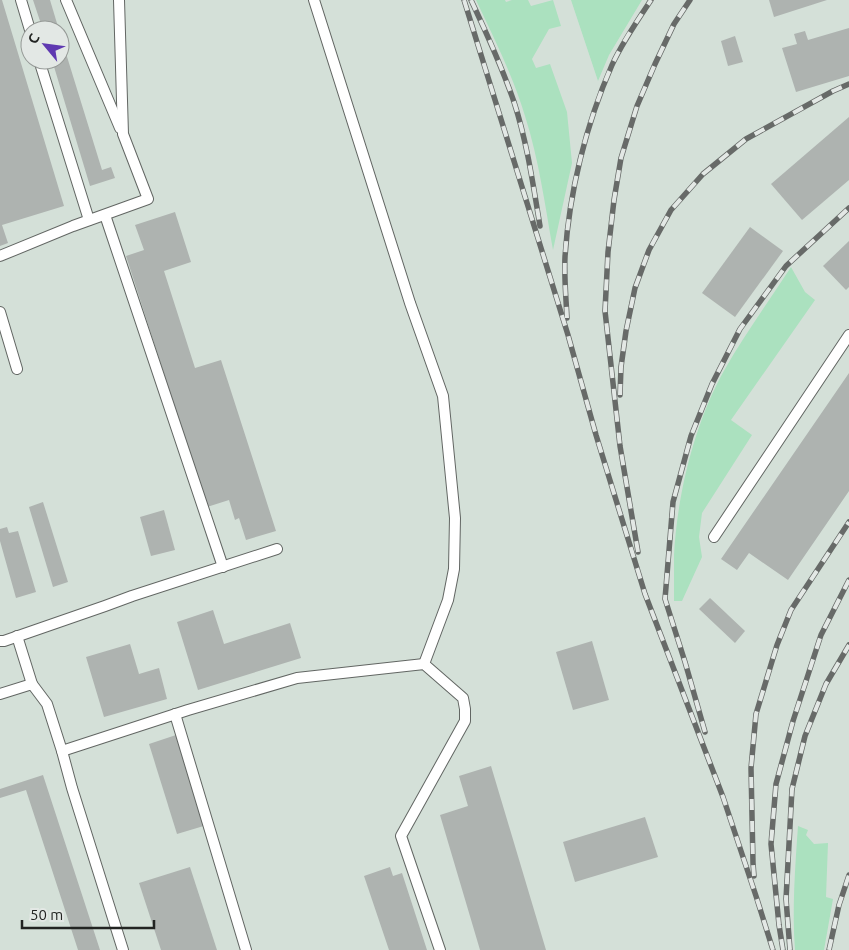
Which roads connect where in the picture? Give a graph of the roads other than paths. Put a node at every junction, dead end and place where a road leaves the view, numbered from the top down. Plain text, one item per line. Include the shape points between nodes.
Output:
1 (21, 0) edge
2 (66, 0) edge
3 (119, 0) edge
4 (314, 0) edge
5 (27, 20) edge
6 (42, 70) edge
7 (123, 134) junction
8 (105, 215) junction
9 (89, 220) junction
10 (0, 256) edge
11 (0, 312) edge
12 (849, 336) edge
13 (17, 369) dead end
14 (714, 537) dead end
15 (277, 549) dead end
16 (223, 567) junction
17 (17, 636) junction
18 (0, 641) edge
19 (424, 664) junction
20 (32, 684) junction
21 (0, 694) edge
22 (175, 714) junction
23 (62, 750) junction
24 (123, 950) edge
25 (246, 950) edge
26 (440, 950) edge

1 - 5 lane
2 - 7 lane
3 - 7 lane
4 - 19 lane via 410,303 443,396 455,518 454,569 448,600
6 - 9 lane
7 - 8 lane via 148,199
8 - 9 lane
8 - 16 lane
9 - 10 lane
11 - 13 lane
12 - 14 lane
15 - 16 lane
16 - 17 lane
17 - 18 lane
17 - 20 lane
19 - 22 lane via 297,678
19 - 26 lane via 463,698 465,709 464,721 401,836
20 - 21 lane
20 - 23 lane via 47,704
22 - 23 lane
22 - 25 lane
23 - 24 lane

